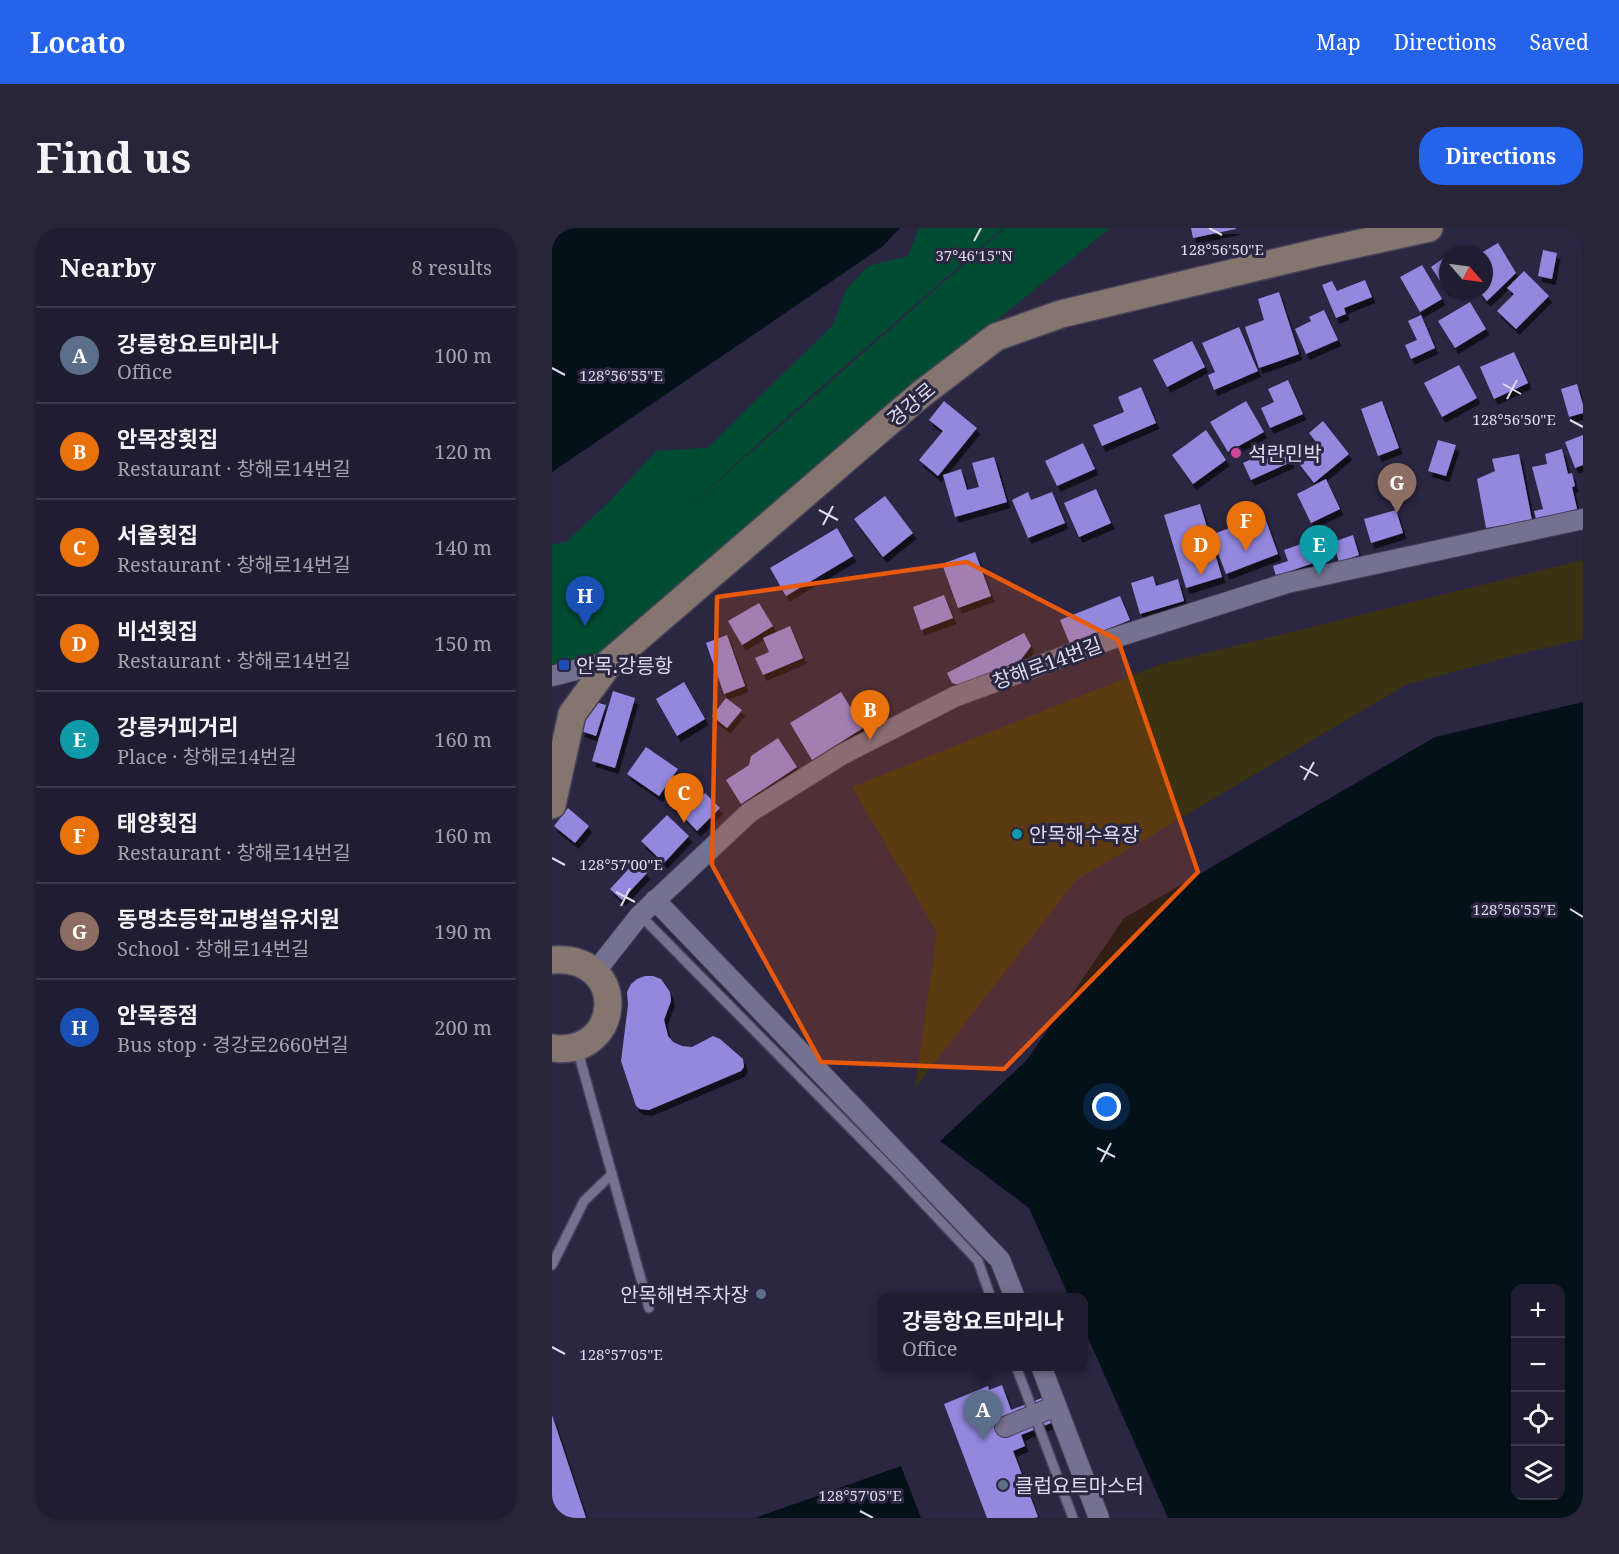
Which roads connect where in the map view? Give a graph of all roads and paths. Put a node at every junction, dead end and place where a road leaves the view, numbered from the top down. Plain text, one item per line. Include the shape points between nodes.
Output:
1 (1429, 228) edge
2 (1583, 519) edge
3 (611, 661) junction
4 (552, 676) edge
5 (552, 805) edge
6 (655, 900) junction
7 (640, 915) junction
8 (552, 960) edge
9 (595, 972) junction
10 (565, 1048) edge
11 (612, 1174) junction
12 (552, 1265) edge
13 (989, 1293) edge
14 (1013, 1293) edge
15 (649, 1308) dead end
16 (1018, 1371) edge
17 (1043, 1371) edge
18 (1056, 1406) junction
19 (1005, 1427) dead end
20 (1073, 1518) edge
21 (1099, 1518) edge

1 - 3 street, 경강로 via 1061,314 996,337 920,395
2 - 6 street, 창해로14번길 via 1287,583 1114,638 954,697 843,754 750,812
3 - 4 street
3 - 5 street, 경강로 via 572,714
6 - 7 street, 창해로14번길
6 - 14 street via 1000,1260
7 - 9 street, 창해로14번길
7 - 13 lane via 978,1261
8 - 9 street via 583,963
9 - 10 street via 604,985 607,1015 590,1041
10 - 11 lane
11 - 12 lane via 584,1201
11 - 15 lane
16 - 20 lane
17 - 18 street
18 - 19 street
18 - 21 street

